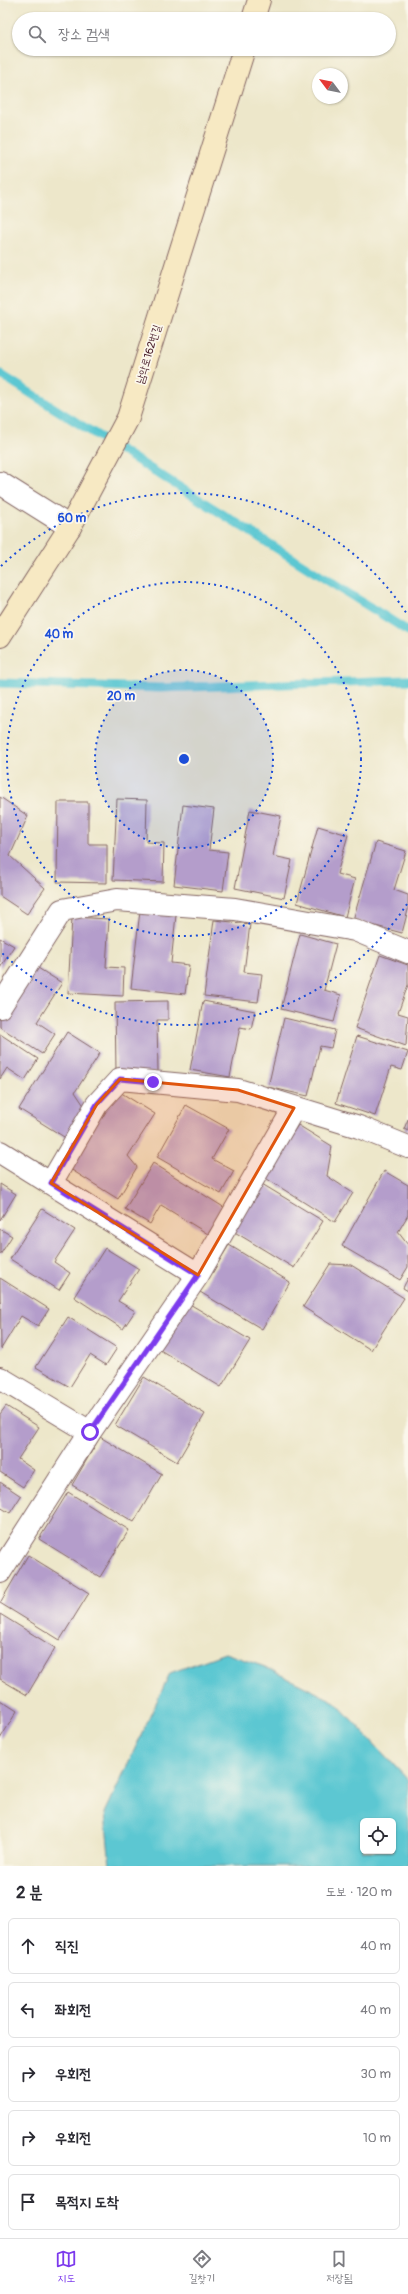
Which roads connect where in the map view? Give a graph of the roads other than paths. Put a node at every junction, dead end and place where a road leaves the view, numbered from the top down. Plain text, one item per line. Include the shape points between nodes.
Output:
1 (259, 0) edge
2 (255, 12) edge
3 (242, 56) edge
4 (0, 483) edge
5 (70, 527) junction
6 (0, 636) edge
7 (408, 952) edge
8 (0, 1008) edge
9 (294, 1108) junction
10 (408, 1146) edge
11 (0, 1152) edge
12 (51, 1183) junction
13 (198, 1275) junction
14 (0, 1378) edge
15 (90, 1432) junction
16 (0, 1572) edge

1 - 2 street
3 - 5 street, 남악로162번길 via 128,418
4 - 5 street
5 - 6 street, 남악로162번길
7 - 8 street via 355,930 235,909 117,900 62,910
9 - 10 street via 359,1127
9 - 12 street via 238,1090 120,1079 97,1104
9 - 13 street
11 - 12 street
12 - 13 street
13 - 15 street
14 - 15 street
15 - 16 street

